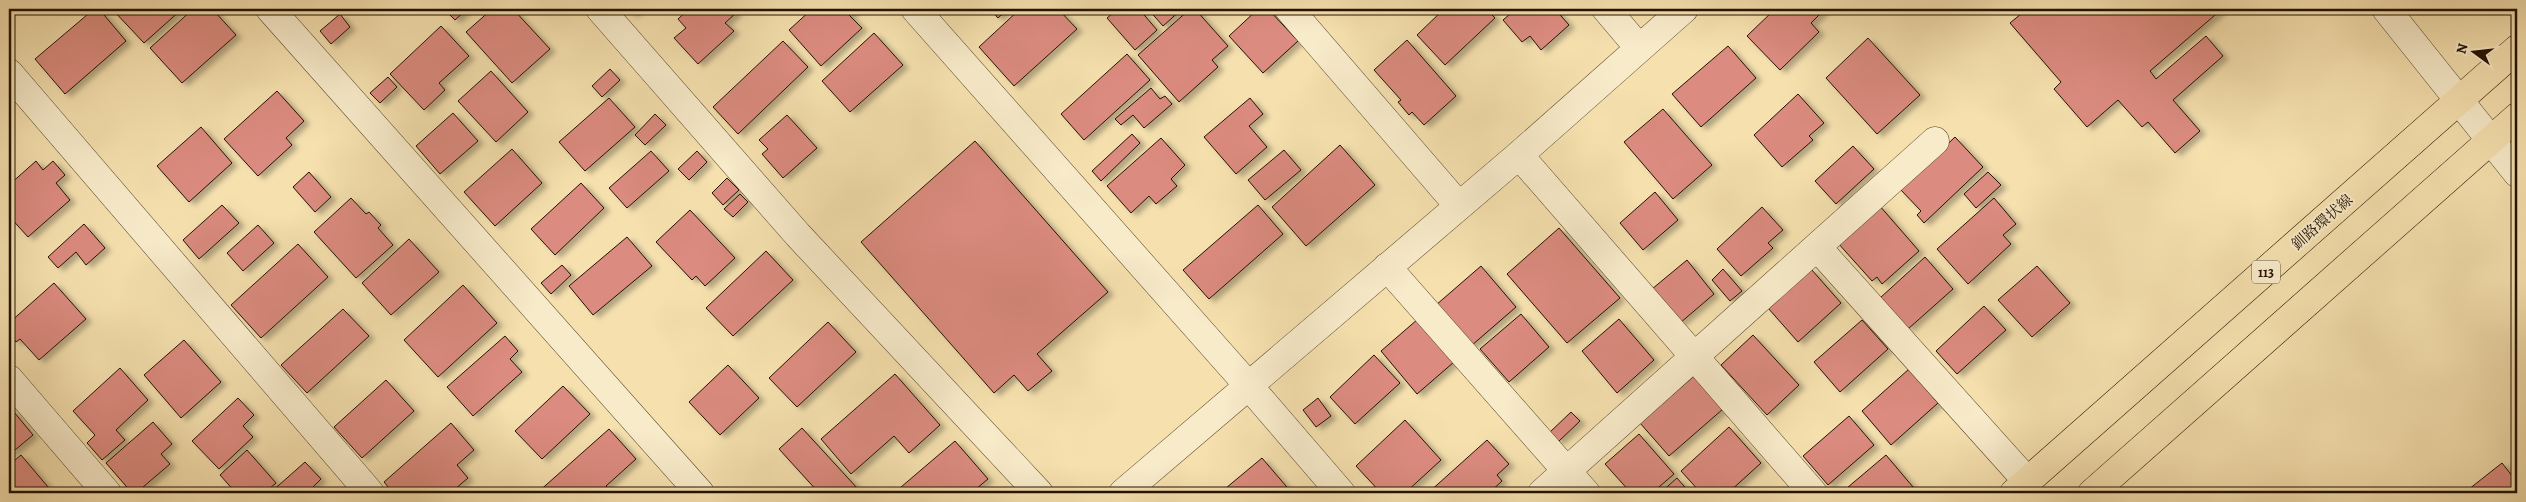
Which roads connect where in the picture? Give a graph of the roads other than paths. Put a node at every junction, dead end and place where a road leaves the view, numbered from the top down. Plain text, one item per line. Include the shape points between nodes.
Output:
1 (270, 9) edge
2 (600, 9) edge
3 (915, 9) edge
4 (1289, 9) edge
5 (1606, 9) edge
6 (1684, 9) edge
7 (2386, 9) edge
8 (1639, 48) junction
9 (2517, 49) edge
10 (9, 72) edge
11 (2459, 102) junction
12 (2517, 117) edge
13 (1935, 141) dead end
14 (2491, 142) junction
15 (1519, 156) junction
16 (2517, 173) edge
17 (1459, 206) junction
18 (1817, 247) junction
19 (1387, 268) junction
20 (1695, 356) junction
21 (9, 379) edge
22 (1248, 385) junction
23 (1567, 471) junction
24 (2021, 487) edge
25 (107, 493) edge
26 (370, 493) edge
27 (700, 493) edge
28 (1039, 493) edge
29 (1122, 493) edge
30 (1340, 493) edge
31 (1542, 493) edge
32 (1586, 493) edge
33 (1813, 493) edge
34 (2092, 493) edge

1 - 27 street
2 - 28 street via 798,235
3 - 22 street
4 - 17 street
5 - 8 street
6 - 8 street
7 - 11 street
8 - 15 street
9 - 11 main road, 釧路環状線 / 113
10 - 26 street
11 - 14 street
11 - 24 main road, 釧路環状線 / 113
12 - 14 main road
13 - 18 street
14 - 16 street
14 - 34 main road
15 - 17 street
15 - 20 street
17 - 19 street
18 - 20 street
18 - 24 street
19 - 22 street
19 - 23 street
20 - 23 street
20 - 33 street
21 - 25 street
22 - 29 street
22 - 30 street
23 - 31 street
23 - 32 street

